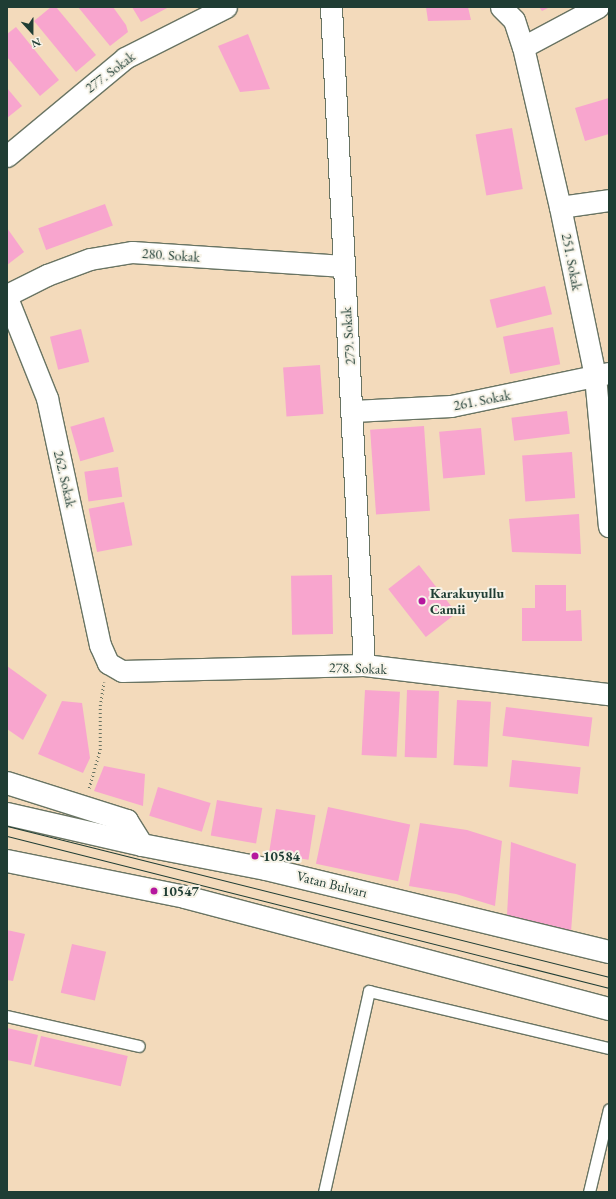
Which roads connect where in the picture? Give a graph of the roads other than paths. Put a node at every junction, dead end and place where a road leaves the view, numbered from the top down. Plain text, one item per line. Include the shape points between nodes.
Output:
1 (226, 7) edge
2 (331, 7) edge
3 (501, 7) edge
4 (598, 7) edge
5 (523, 47) junction
6 (7, 156) edge
7 (609, 200) edge
8 (560, 207) junction
9 (344, 266) junction
10 (7, 295) edge
11 (7, 298) edge
12 (602, 375) edge
13 (353, 411) junction
14 (609, 526) edge
15 (108, 664) joint
16 (364, 665) junction
17 (609, 694) edge
18 (7, 783) edge
19 (7, 814) edge
20 (142, 845) junction
21 (7, 861) edge
22 (609, 952) edge
23 (609, 1009) edge
24 (7, 1016) edge
25 (139, 1046) dead end
26 (609, 1048) edge
27 (609, 1109) edge
28 (324, 1192) edge
29 (589, 1192) edge

1 - 6 street, 277. Sokak via 125,58
2 - 9 street, 279. Sokak
3 - 5 street, 251. Sokak via 514,20
4 - 5 street
5 - 8 street, 251. Sokak
7 - 8 street
8 - 12 street, 251. Sokak
9 - 10 street, 280. Sokak via 132,252 90,260 47,275
9 - 13 street, 279. Sokak
11 - 15 street, 262. Sokak via 47,398 100,645
12 - 13 street, 261. Sokak via 451,406
12 - 14 street, 251. Sokak
13 - 16 street, 279. Sokak
15 - 16 street, 278. Sokak via 122,671
16 - 17 street, 278. Sokak
18 - 20 main road via 127,822
19 - 20 main road, Vatan Bulvarı
20 - 22 main road, Vatan Bulvarı via 266,869
21 - 23 main road via 186,897
24 - 25 lane
26 - 28 lane via 369,991
27 - 29 lane

